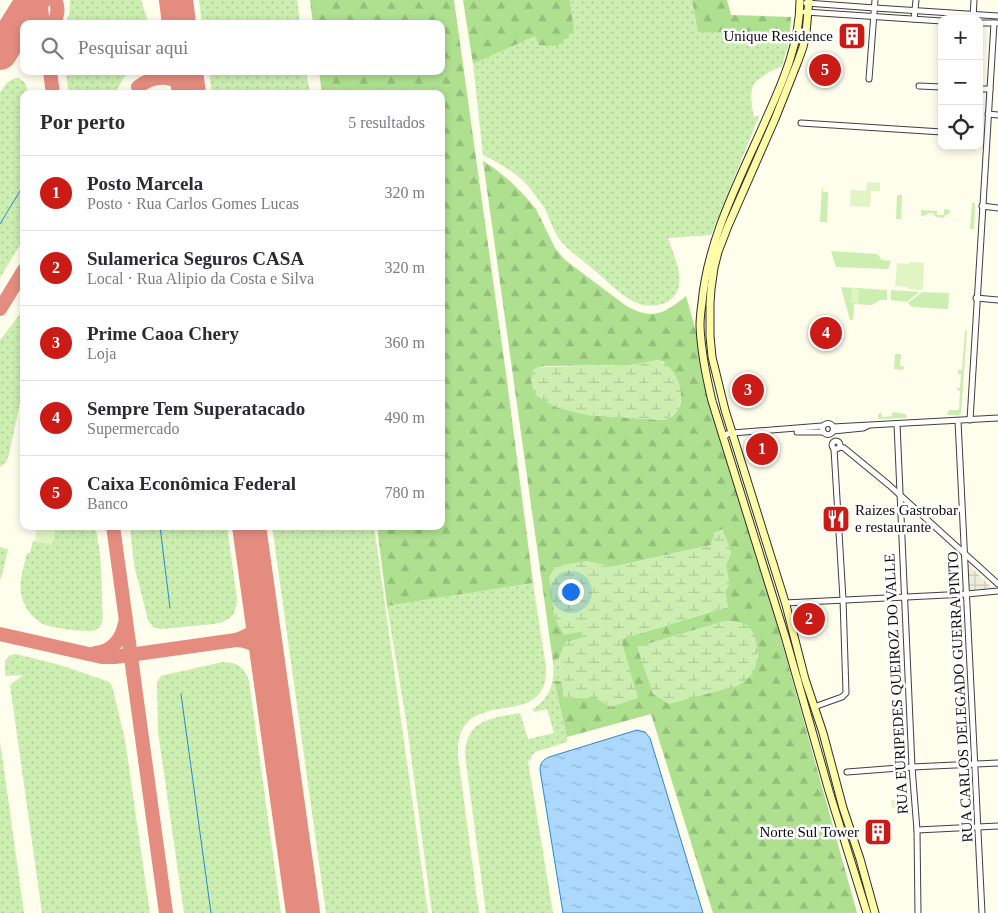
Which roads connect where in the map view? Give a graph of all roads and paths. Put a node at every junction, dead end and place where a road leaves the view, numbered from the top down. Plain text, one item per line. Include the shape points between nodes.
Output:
1 (875, 0) edge
2 (916, 0) edge
3 (974, 0) edge
4 (800, 1) edge
5 (809, 2) edge
6 (875, 8) junction
7 (915, 10) junction
8 (800, 12) junction
9 (808, 12) junction
10 (956, 15) edge
11 (973, 15) edge
12 (874, 16) junction
13 (998, 16) edge
14 (983, 17) edge
15 (914, 19) junction
16 (938, 20) edge
17 (983, 22) edge
18 (996, 23) edge
19 (869, 79) dead end
20 (919, 86) dead end
21 (938, 87) edge
22 (983, 89) edge
23 (990, 89) junction
24 (988, 114) junction
25 (998, 115) edge
26 (801, 123) dead end
27 (938, 132) edge
28 (983, 134) edge
29 (987, 134) junction
30 (982, 206) junction
31 (998, 208) edge
32 (976, 298) junction
33 (998, 300) edge
34 (998, 418) edge
35 (958, 420) junction
36 (970, 420) junction
37 (897, 424) junction
38 (823, 429) junction
39 (832, 431) junction
40 (732, 433) junction
41 (722, 434) junction
42 (837, 448) junction
43 (900, 495) junction
44 (965, 555) junction
45 (998, 584) edge
46 (998, 592) edge
47 (967, 594) junction
48 (904, 597) junction
49 (843, 600) junction
50 (785, 603) junction
51 (814, 707) junction
52 (998, 763) edge
53 (976, 764) junction
54 (912, 767) junction
55 (847, 772) dead end
56 (998, 826) edge
57 (979, 827) junction
58 (917, 830) junction
59 (867, 913) edge
60 (875, 913) edge
61 (918, 913) edge
62 (982, 913) edge

1 - 6 street
2 - 7 street
3 - 11 street
4 - 5 street
4 - 8 main road
5 - 6 street
5 - 9 main road
6 - 7 street
6 - 12 street
7 - 10 street
7 - 15 street
8 - 9 street
8 - 41 main road via 786,73 724,216 703,293 700,324 705,371
9 - 12 street
9 - 40 main road via 798,61 728,226 714,268 710,304 712,357
12 - 15 street
12 - 19 street
13 - 14 street
15 - 16 street
17 - 18 street
18 - 23 street
20 - 21 street
22 - 23 street
23 - 24 street
24 - 25 street
24 - 29 street
26 - 27 street
28 - 29 street
29 - 30 street
30 - 31 street
30 - 32 street
32 - 33 street
32 - 36 street
34 - 36 street
35 - 36 street
35 - 37 street
35 - 44 street, RUA CARLOS DELEGADO GUERRA PINTO
37 - 39 street
37 - 43 street, RUA EURIPEDES QUEIROZ DO VALLE
38 - 39 street via 826,434
38 - 39 street via 829,423
38 - 40 street
39 - 42 street via 834,441 839,442
40 - 41 street
40 - 50 main road
41 - 59 main road
42 - 43 street via 844,448
42 - 49 street
43 - 44 street
43 - 48 street, RUA EURIPEDES QUEIROZ DO VALLE
44 - 45 street
44 - 47 street, RUA CARLOS DELEGADO GUERRA PINTO
46 - 47 street
47 - 48 street
47 - 53 street, RUA CARLOS DELEGADO GUERRA PINTO
48 - 49 street
48 - 54 street, RUA EURIPEDES QUEIROZ DO VALLE
49 - 50 street
49 - 51 street via 846,693
50 - 51 main road
51 - 60 main road
52 - 53 street
53 - 54 street
53 - 57 street, RUA CARLOS DELEGADO GUERRA PINTO
54 - 55 street
54 - 58 street, RUA EURIPEDES QUEIROZ DO VALLE
56 - 57 street
57 - 58 street
57 - 62 street, RUA CARLOS DELEGADO GUERRA PINTO
58 - 61 street, RUA EURIPEDES QUEIROZ DO VALLE

